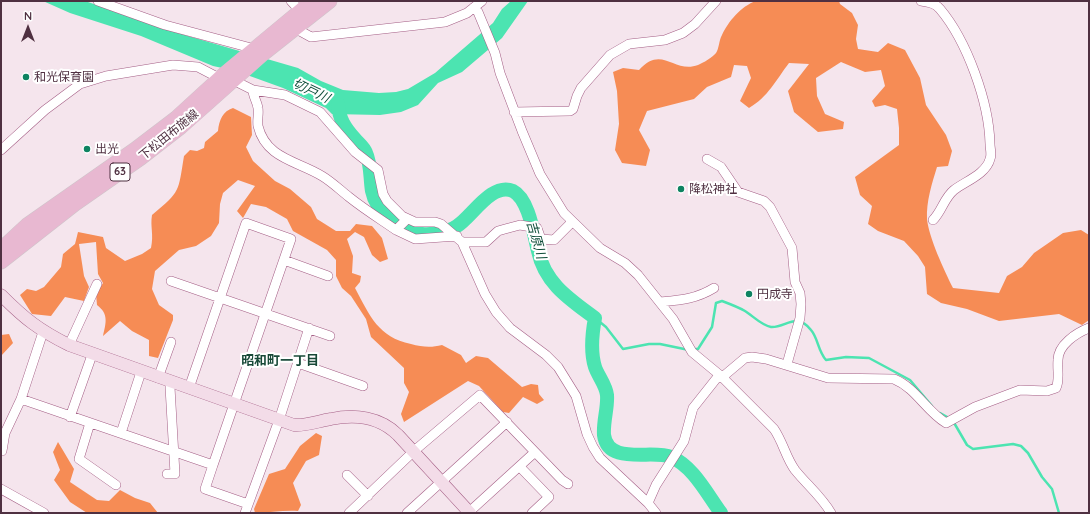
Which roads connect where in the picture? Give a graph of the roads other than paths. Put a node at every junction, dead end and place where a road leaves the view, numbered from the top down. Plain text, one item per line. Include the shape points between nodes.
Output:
1 (98, 1) edge
2 (312, 1) edge
3 (330, 1) edge
4 (482, 1) edge
5 (716, 1) edge
6 (921, 1) edge
7 (473, 8) junction
8 (299, 10) edge
9 (290, 25) junction
10 (256, 51) junction
11 (228, 78) junction
12 (253, 90) junction
13 (514, 112) junction
14 (1, 150) edge
15 (707, 159) dead end
16 (408, 219) junction
17 (933, 220) dead end
18 (572, 222) junction
19 (396, 230) junction
20 (458, 238) junction
21 (1, 249) edge
22 (284, 260) junction
23 (1, 262) edge
24 (328, 276) dead end
25 (171, 281) dead end
26 (97, 284) dead end
27 (714, 288) dead end
28 (1, 295) edge
29 (220, 298) junction
30 (660, 302) junction
31 (266, 314) junction
32 (309, 328) junction
33 (1089, 328) edge
34 (43, 332) junction
35 (330, 336) dead end
36 (171, 342) dead end
37 (69, 346) junction
38 (92, 355) junction
39 (298, 363) junction
40 (787, 364) junction
41 (141, 372) junction
42 (721, 376) junction
43 (158, 378) junction
44 (171, 382) junction
45 (363, 386) dead end
46 (189, 388) junction
47 (21, 399) junction
48 (234, 404) junction
49 (70, 417) junction
50 (279, 420) junction
51 (507, 422) junction
52 (90, 423) junction
53 (121, 433) junction
54 (2, 451) dead end
55 (414, 451) junction
56 (175, 452) junction
57 (535, 452) junction
58 (213, 465) junction
59 (520, 467) junction
60 (167, 474) dead end
61 (347, 475) dead end
62 (441, 482) junction
63 (568, 484) dead end
64 (116, 485) dead end
65 (1, 489) edge
66 (368, 496) junction
67 (648, 503) junction
68 (247, 509) edge
69 (44, 513) edge
70 (349, 513) edge
71 (407, 513) edge
72 (469, 513) edge
73 (532, 513) edge
74 (656, 513) edge
75 (831, 513) edge

1 - 10 street via 165,25
2 - 8 main road, 下松田布施線 / 63
3 - 8 main road, 下松田布施線 / 63
4 - 7 street
5 - 13 street via 683,33 665,40 629,44 610,55 581,88 570,111
6 - 17 street via 932,3 939,8 967,55 982,92 990,131 991,158 988,165 954,191
7 - 9 street via 458,18 445,22 310,37
7 - 13 street via 478,12 494,50
8 - 9 main road, 下松田布施線 / 63
9 - 10 main road, 下松田布施線 / 63
10 - 11 main road, 下松田布施線 / 63
11 - 12 street
11 - 14 street via 198,67 173,65 106,76 80,84 45,110
11 - 21 main road, 下松田布施線 / 63 via 134,150 27,226
11 - 23 main road, 下松田布施線 / 63 via 181,127
12 - 16 street via 285,95 320,112 364,159 378,170 387,201
12 - 19 street via 258,107 258,124 266,144 294,164 323,176
13 - 18 street via 540,174 560,208
15 - 40 street via 721,167 738,192 764,201 770,207 792,248 795,282 800,293 799,322
16 - 19 street
16 - 20 street via 441,224
18 - 20 street via 554,240 542,240 537,228 520,225 498,231 486,242
18 - 30 street via 600,248 625,263
19 - 20 street via 415,238
20 - 67 street via 496,312 510,328 558,367 576,396 592,447 600,458
22 - 24 street
22 - 29 street via 291,239 246,223
22 - 31 street
25 - 29 street
26 - 37 street
27 - 30 street via 691,299
28 - 34 street via 16,311
29 - 31 street
29 - 46 street
30 - 42 street via 690,349
31 - 32 street
31 - 48 street
32 - 35 street
32 - 39 street
33 - 40 street via 1075,334 1058,355 1056,388 1047,391 1020,390 975,407 946,423 933,414 902,382 894,379 828,378
34 - 37 street
34 - 47 street
36 - 43 street
37 - 38 street
38 - 41 street
38 - 49 street
39 - 45 street
39 - 50 street
40 - 42 street via 745,358
41 - 43 street
41 - 53 street
42 - 67 street via 693,408 688,431
42 - 75 street via 774,429 789,461
43 - 44 street
44 - 46 street
44 - 56 street
46 - 48 street
47 - 49 street
47 - 54 street via 6,433
48 - 50 street
48 - 58 street
49 - 52 street
50 - 55 street via 304,426 331,419 360,417 378,421 390,427
50 - 68 street
51 - 55 street via 480,396
51 - 57 street
51 - 62 street
52 - 53 street
52 - 64 street via 79,459
53 - 56 street
55 - 62 street
55 - 66 street
56 - 58 street
56 - 60 street via 175,474
57 - 59 street
57 - 63 street
58 - 68 street via 205,489
59 - 72 street
59 - 73 street via 549,497
61 - 66 street
62 - 71 street
62 - 72 street
65 - 69 street
66 - 70 street
67 - 74 street

